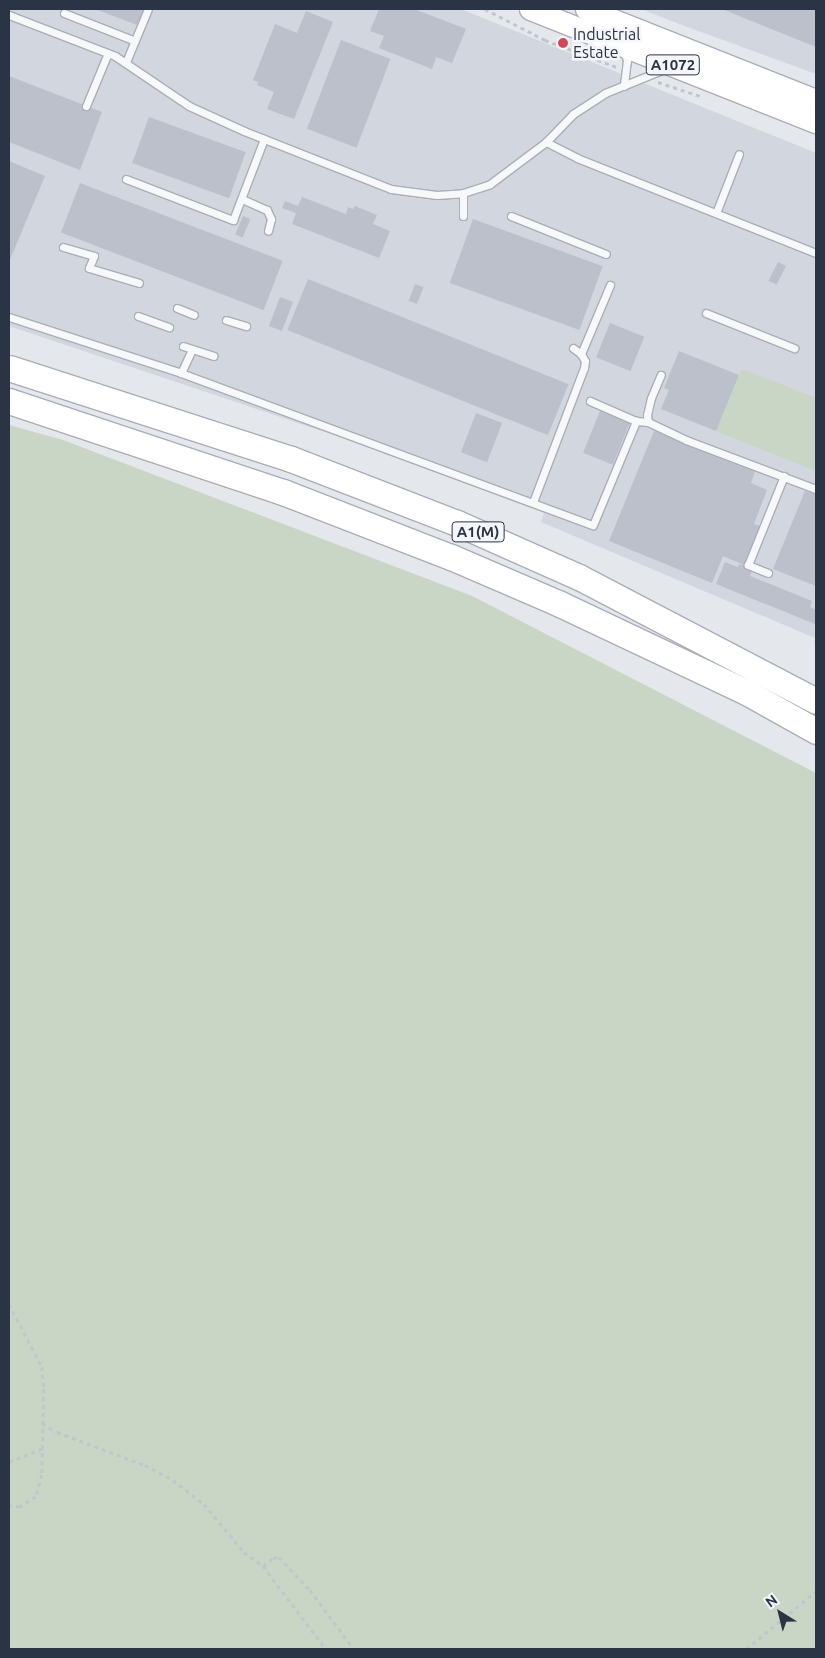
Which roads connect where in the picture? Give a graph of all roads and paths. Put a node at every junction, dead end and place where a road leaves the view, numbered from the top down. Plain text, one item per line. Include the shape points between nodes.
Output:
1 (148, 9) edge
2 (530, 9) edge
3 (586, 9) edge
4 (64, 13) dead end
5 (9, 15) edge
6 (135, 42) junction
7 (621, 45) junction
8 (108, 53) junction
9 (126, 62) junction
10 (674, 66) junction
11 (624, 86) junction
12 (816, 100) edge
13 (86, 106) dead end
14 (816, 122) edge
15 (264, 139) junction
16 (546, 142) junction
17 (740, 154) dead end
18 (126, 179) dead end
19 (463, 193) junction
20 (242, 199) junction
21 (716, 213) junction
22 (463, 216) dead end
23 (511, 216) dead end
24 (268, 231) dead end
25 (63, 247) dead end
26 (816, 252) edge
27 (606, 254) dead end
28 (139, 283) dead end
29 (610, 285) dead end
30 (177, 308) dead end
31 (706, 313) dead end
32 (194, 315) dead end
33 (138, 316) dead end
34 (9, 317) edge
35 (226, 320) dead end
36 (169, 326) dead end
37 (246, 326) dead end
38 (183, 346) dead end
39 (573, 348) dead end
40 (794, 348) dead end
41 (192, 349) junction
42 (581, 354) junction
43 (213, 356) dead end
44 (9, 368) edge
45 (182, 373) junction
46 (661, 375) dead end
47 (590, 400) dead end
48 (9, 401) edge
49 (636, 421) junction
50 (648, 422) junction
51 (784, 476) junction
52 (816, 489) edge
53 (533, 502) junction
54 (768, 573) dead end
55 (816, 701) edge
56 (816, 731) edge
57 (9, 1304) edge
58 (42, 1423) junction
59 (44, 1448) junction
60 (9, 1462) edge
61 (9, 1506) edge
62 (263, 1566) junction
63 (816, 1591) edge
64 (326, 1649) edge
65 (354, 1649) edge
66 (746, 1649) edge

1 - 6 lane
2 - 7 main road, A1072
3 - 12 main road, A1072
4 - 6 lane
5 - 8 lane
6 - 9 lane
7 - 10 main road, A1072
7 - 11 lane via 627,60
8 - 9 lane
8 - 13 lane
9 - 15 lane via 190,106
10 - 11 lane
10 - 14 main road, A1072
11 - 16 lane via 605,93 573,114
15 - 19 lane via 391,189 437,195
15 - 20 lane
16 - 19 lane via 490,184
16 - 21 lane via 577,158
17 - 21 lane
18 - 20 lane via 233,220
19 - 22 lane
20 - 24 lane via 267,210 271,219
21 - 26 lane
23 - 27 lane
25 - 28 lane via 94,256 89,268
29 - 42 lane
30 - 32 lane
31 - 40 lane
33 - 36 lane
34 - 45 lane
35 - 37 lane
38 - 41 lane
39 - 42 lane
41 - 43 lane
41 - 45 lane
42 - 53 lane via 584,368
44 - 55 highway, A1(M) via 291,459 457,523 587,581
45 - 53 lane
46 - 50 lane via 650,404
47 - 49 lane
48 - 56 highway, A1(M) via 283,492 451,557 739,688
49 - 50 lane
49 - 53 lane via 593,525
50 - 51 lane via 686,440
51 - 52 lane
51 - 54 lane via 748,565
57 - 58 path via 42,1367
58 - 59 path
58 - 62 path via 57,1432 145,1465 173,1480 204,1504 244,1552
59 - 60 path
59 - 61 path via 36,1497 20,1507
62 - 64 path
62 - 65 path via 279,1557 310,1590
63 - 66 path

